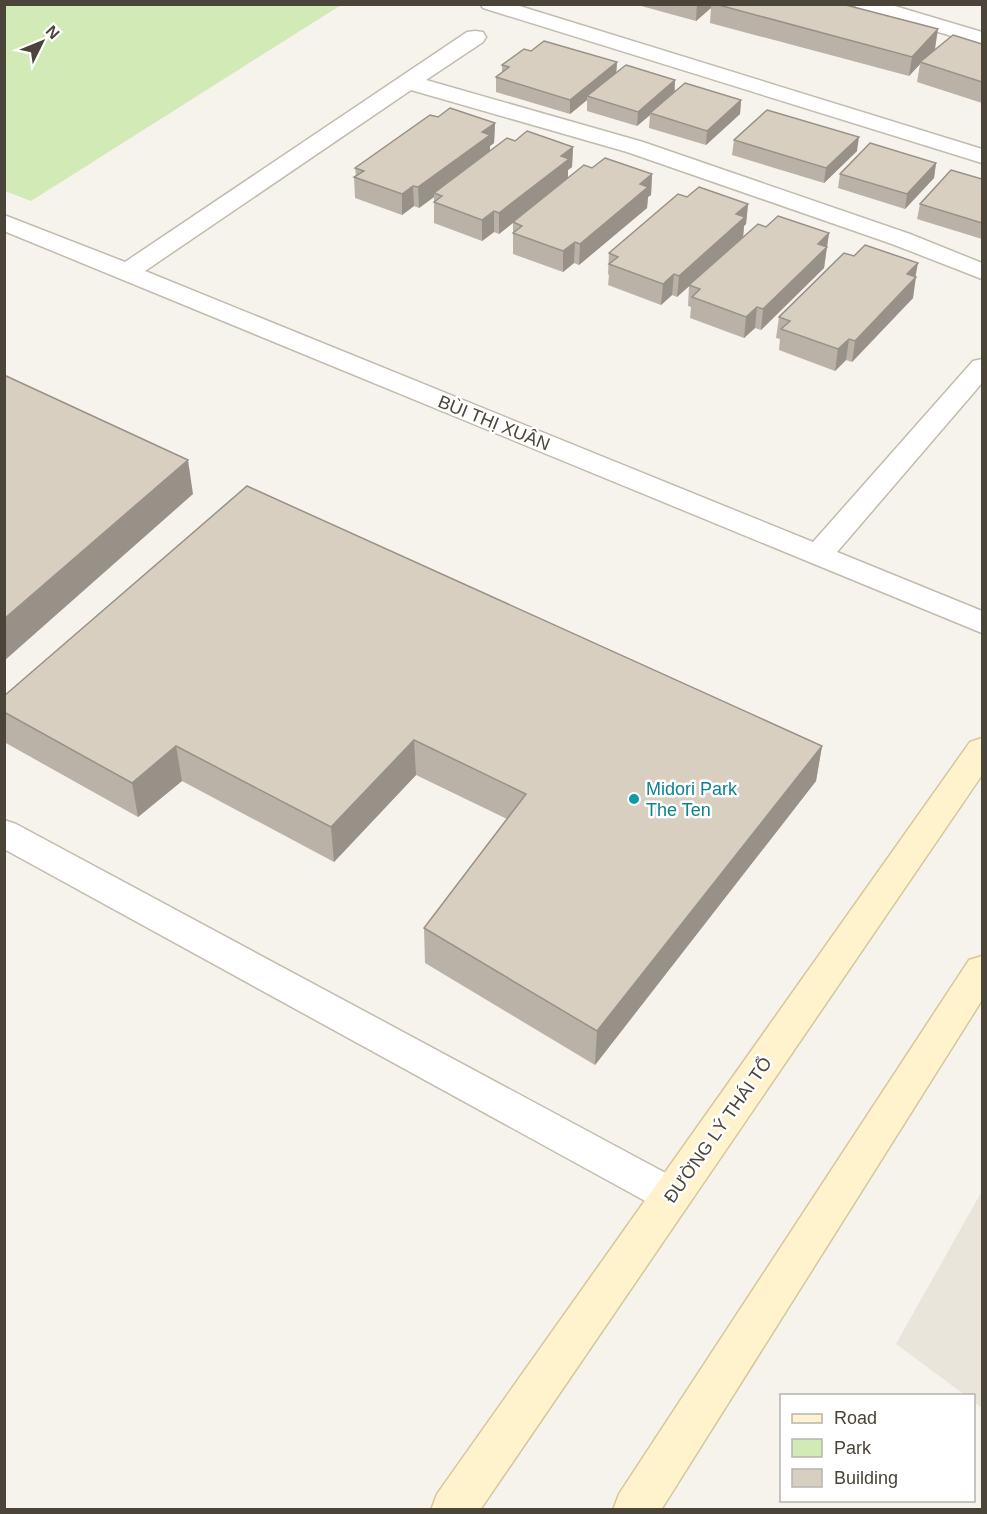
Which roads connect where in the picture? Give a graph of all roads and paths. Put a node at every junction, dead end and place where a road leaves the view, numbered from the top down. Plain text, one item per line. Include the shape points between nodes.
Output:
1 (490, 4) edge
2 (864, 4) edge
3 (475, 37) dead end
4 (982, 39) edge
5 (408, 82) junction
6 (982, 156) edge
7 (4, 222) edge
8 (127, 272) junction
9 (982, 272) edge
10 (982, 367) edge
11 (818, 555) junction
12 (982, 623) edge
13 (982, 750) edge
14 (4, 833) edge
15 (982, 970) edge
16 (672, 1196) junction
17 (453, 1509) edge
18 (635, 1509) edge

1 - 6 street
2 - 4 street
3 - 5 street
5 - 8 street
5 - 9 street via 635,147 901,239
7 - 8 street, BÙI THỊ XUÂN
8 - 11 street, BÙI THỊ XUÂN
10 - 11 street
11 - 12 street, BÙI THỊ XUÂN
13 - 16 street, ĐƯỜNG LÝ THÁI TỔ
14 - 16 street
15 - 18 street
16 - 17 street, ĐƯỜNG LÝ THÁI TỔ

